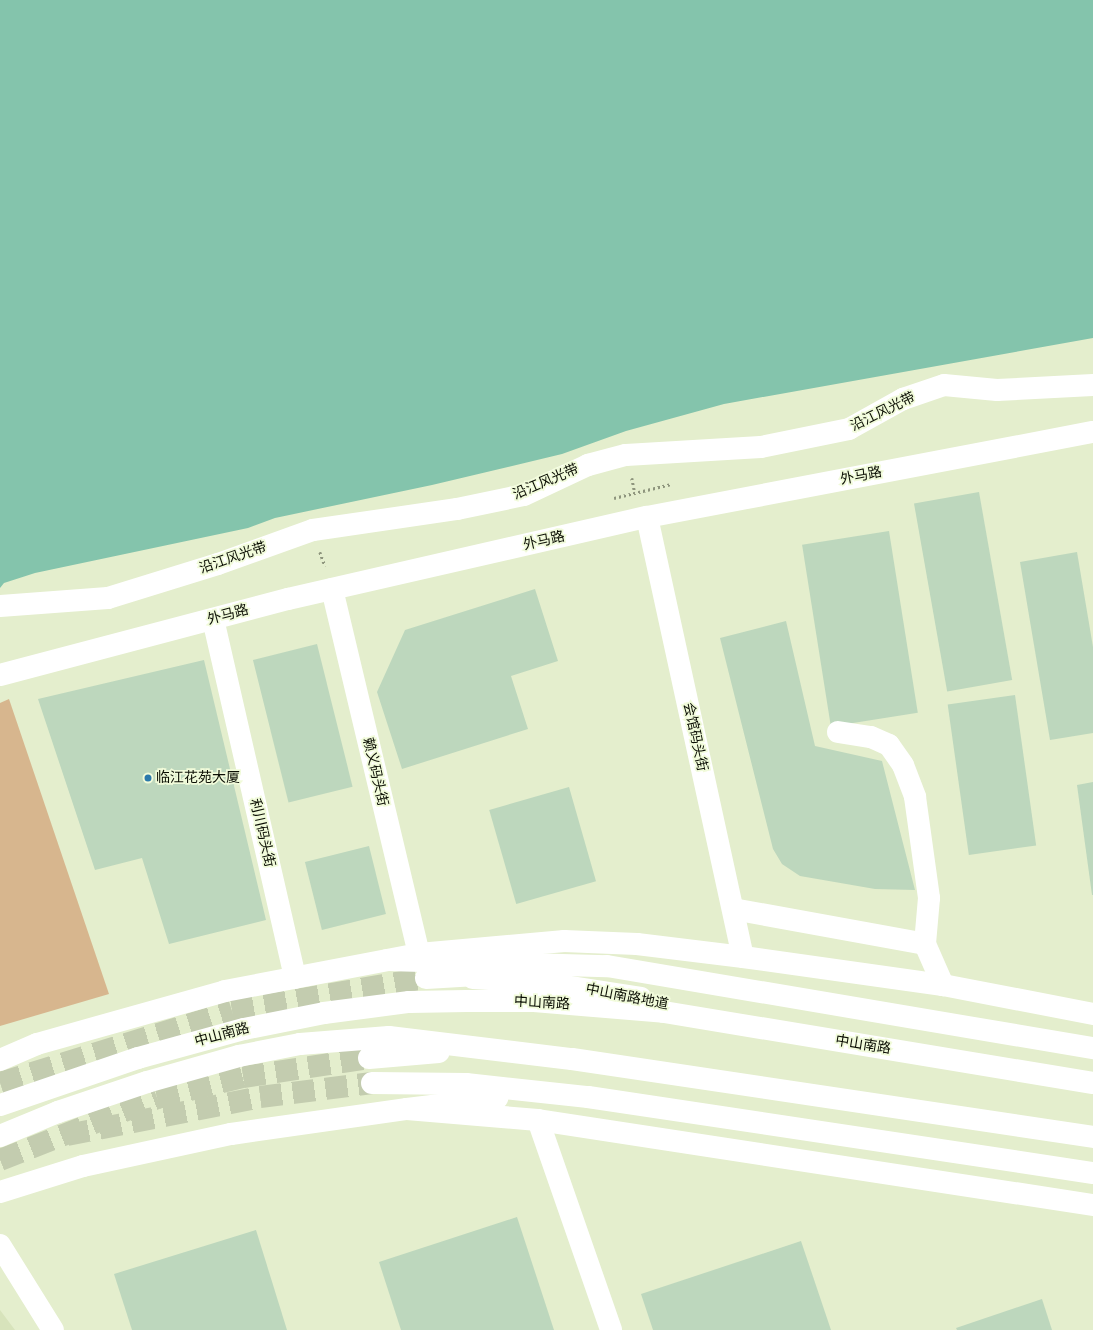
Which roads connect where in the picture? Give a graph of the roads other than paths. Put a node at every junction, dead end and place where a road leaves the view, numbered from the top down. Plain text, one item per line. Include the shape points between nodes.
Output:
1 (1093, 385) edge
2 (1093, 432) edge
3 (648, 517) junction
4 (332, 589) junction
5 (0, 606) edge
6 (213, 619) junction
7 (0, 675) edge
8 (838, 732) dead end
9 (733, 909) junction
10 (925, 944) junction
11 (419, 954) junction
12 (743, 957) junction
13 (387, 960) junction
14 (295, 978) junction
15 (714, 985) junction
16 (943, 985) junction
17 (1093, 1014) edge
18 (754, 1027) junction
19 (1093, 1048) edge
20 (510, 1053) junction
21 (369, 1058) tunnel mouth
22 (0, 1060) edge
23 (372, 1083) tunnel mouth
24 (1093, 1083) edge
25 (588, 1097) junction
26 (0, 1105) edge
27 (407, 1109) junction
28 (538, 1120) junction
29 (0, 1136) edge
30 (1093, 1137) edge
31 (1093, 1173) edge
32 (0, 1192) edge
33 (1093, 1205) edge
34 (0, 1245) edge
35 (53, 1330) edge
36 (611, 1330) edge

1 - 5 main road, 沿江风光带 via 997,390 944,385 903,399 849,429 761,447 626,455 588,465 524,495 457,509 313,530 218,564 108,598
2 - 3 main road, 外马路
3 - 4 main road, 外马路
3 - 9 main road, 会馆码头街
4 - 6 main road, 外马路
4 - 11 main road, 赖义码头街
6 - 7 main road, 外马路
6 - 14 main road, 利川码头街
8 - 10 main road via 871,737 889,745 903,765 914,796 929,898
9 - 10 main road
9 - 12 main road, 会馆码头街
10 - 16 main road
11 - 12 main road via 564,941 637,944
11 - 13 main road
12 - 16 main road
13 - 14 main road
13 - 15 main road via 607,966
14 - 22 main road via 225,991 37,1044
15 - 18 main road, 中山南路地道 via 594,972 535,970 426,978 492,978 598,990
15 - 19 main road
16 - 17 main road
18 - 24 main road, 中山南路
18 - 26 main road, 中山南路 via 664,1012 534,1001 409,1002 324,1013 244,1029 138,1058
20 - 21 main road, 中山南路 via 436,1052
20 - 29 main road, 中山南路 via 389,1037 300,1044 239,1056 147,1082 58,1112
20 - 30 main road, 中山南路 via 572,1059
23 - 25 main road via 416,1081 466,1084
25 - 27 main road via 471,1099
25 - 31 main road
27 - 28 main road
27 - 32 main road via 231,1134 83,1166
28 - 33 main road
28 - 36 main road
34 - 35 main road

